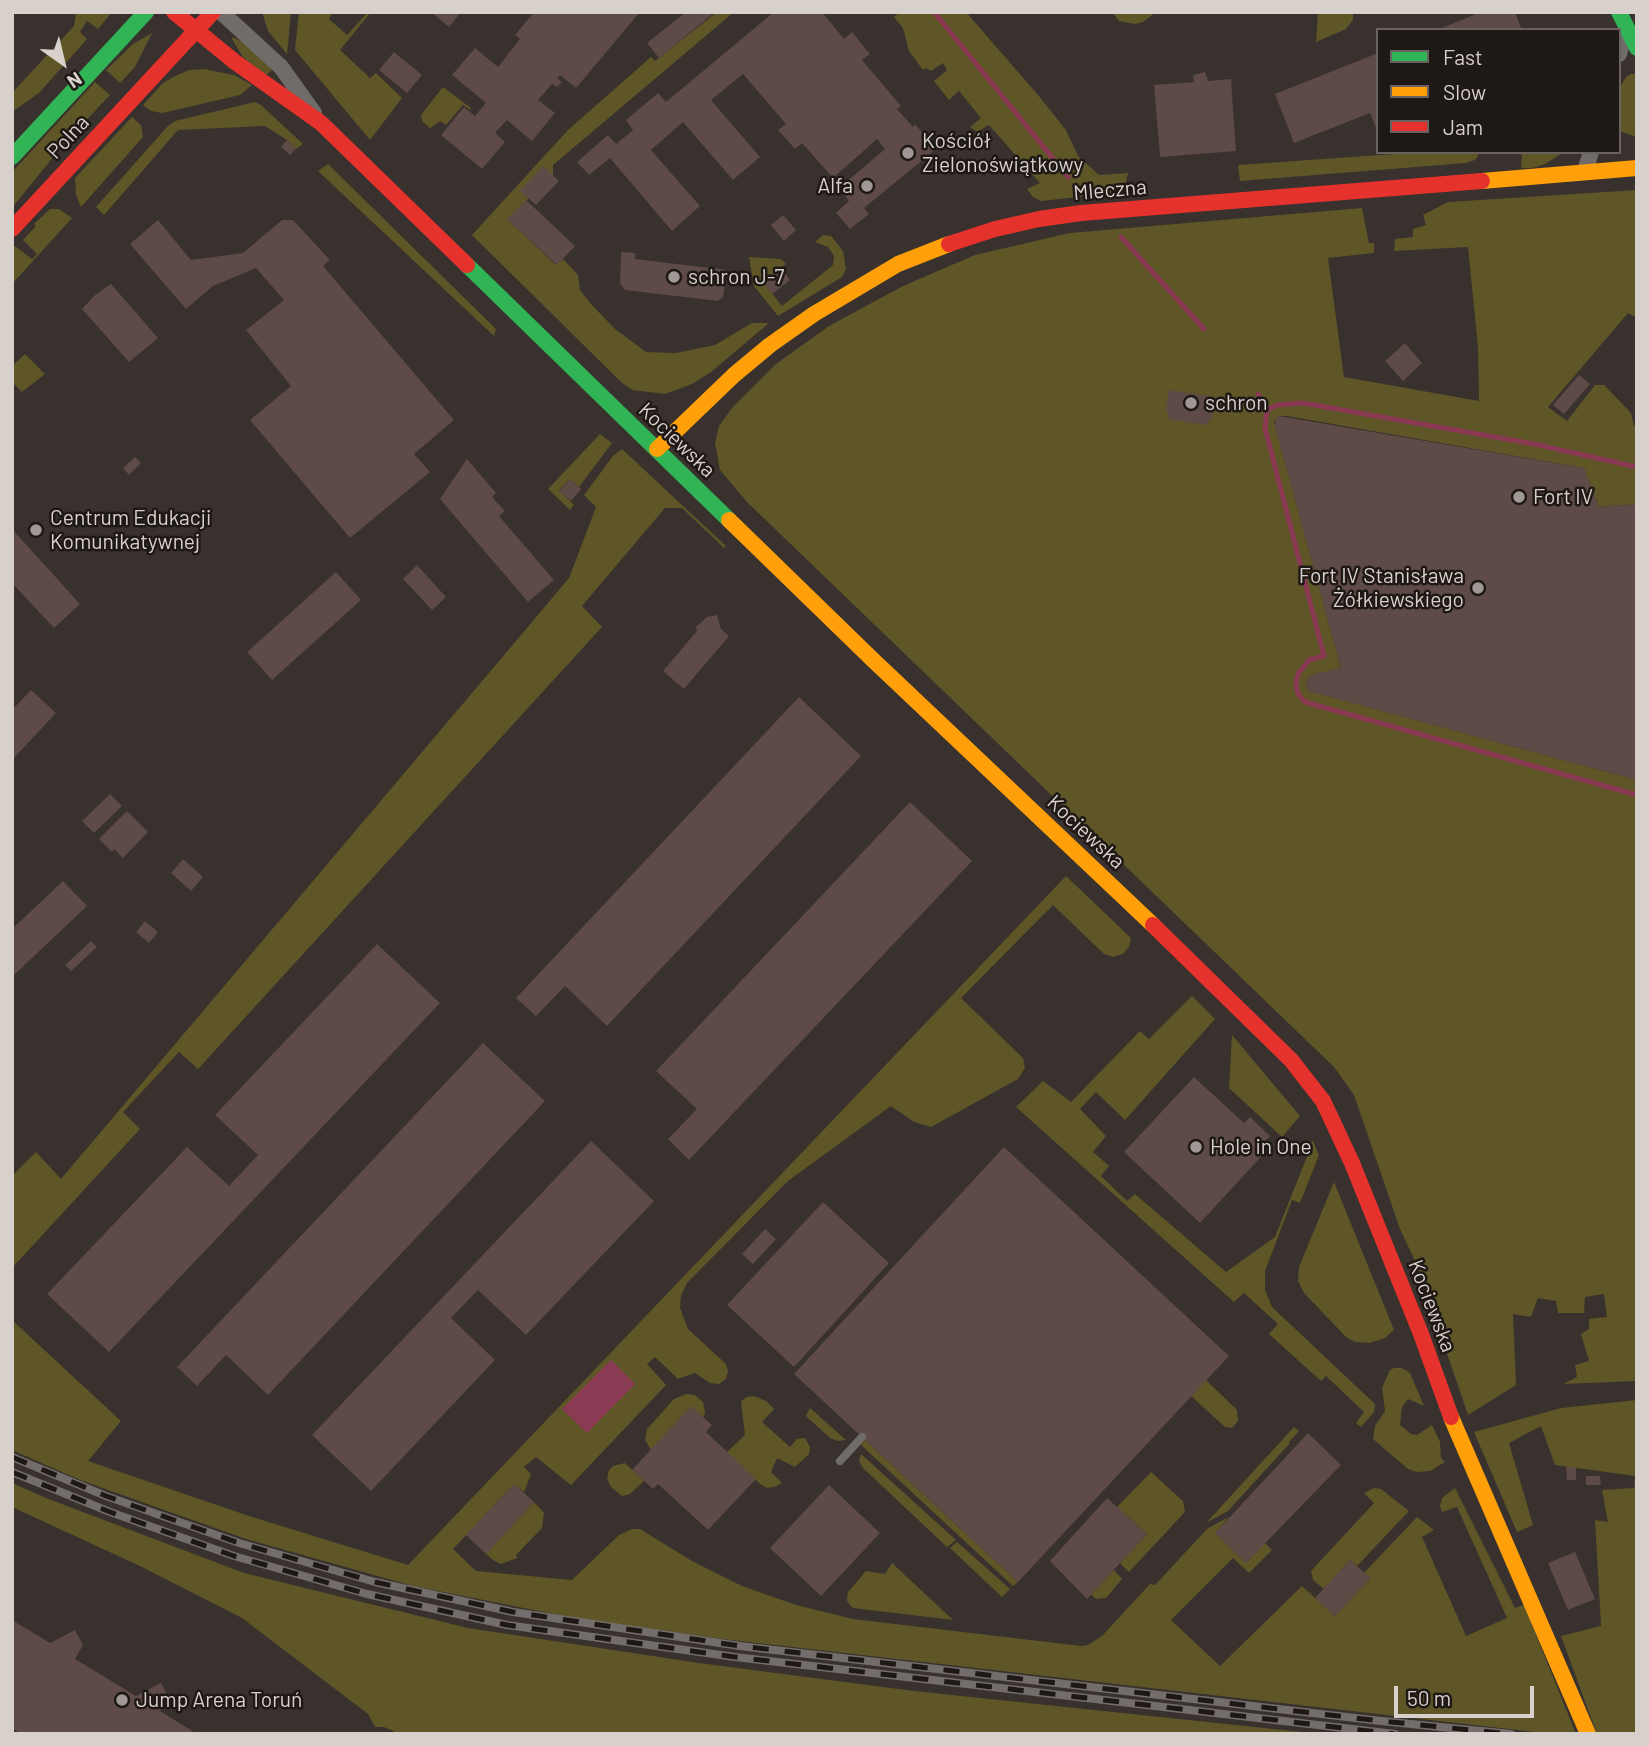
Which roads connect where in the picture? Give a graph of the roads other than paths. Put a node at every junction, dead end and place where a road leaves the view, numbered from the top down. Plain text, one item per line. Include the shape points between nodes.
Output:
1 (146, 12) edge
2 (174, 12) edge
3 (213, 12) edge
4 (221, 12) edge
5 (1619, 12) edge
6 (1626, 29) junction
7 (195, 32) junction
8 (1621, 47) edge
9 (1637, 48) edge
10 (321, 123) junction
11 (1590, 154) edge
12 (12, 156) edge
13 (1637, 168) edge
14 (1585, 171) junction
15 (12, 229) edge
16 (657, 449) junction
17 (862, 1437) dead end
18 (840, 1461) dead end
19 (1588, 1734) edge

1 - 12 street, Polna
2 - 7 street, Kociewska
3 - 7 street, Polna
4 - 10 street, Kociewska via 281,67
5 - 6 street
6 - 8 street
6 - 9 street
7 - 10 street, Kociewska
7 - 15 street, Polna
10 - 16 street, Kociewska
11 - 14 street
13 - 14 street, Mleczna
14 - 16 street, Mleczna via 1081,213 958,240 874,276 814,314 734,375
16 - 19 street, Kociewska via 1205,975 1291,1060 1323,1101 1422,1334 1456,1431
17 - 18 lane

